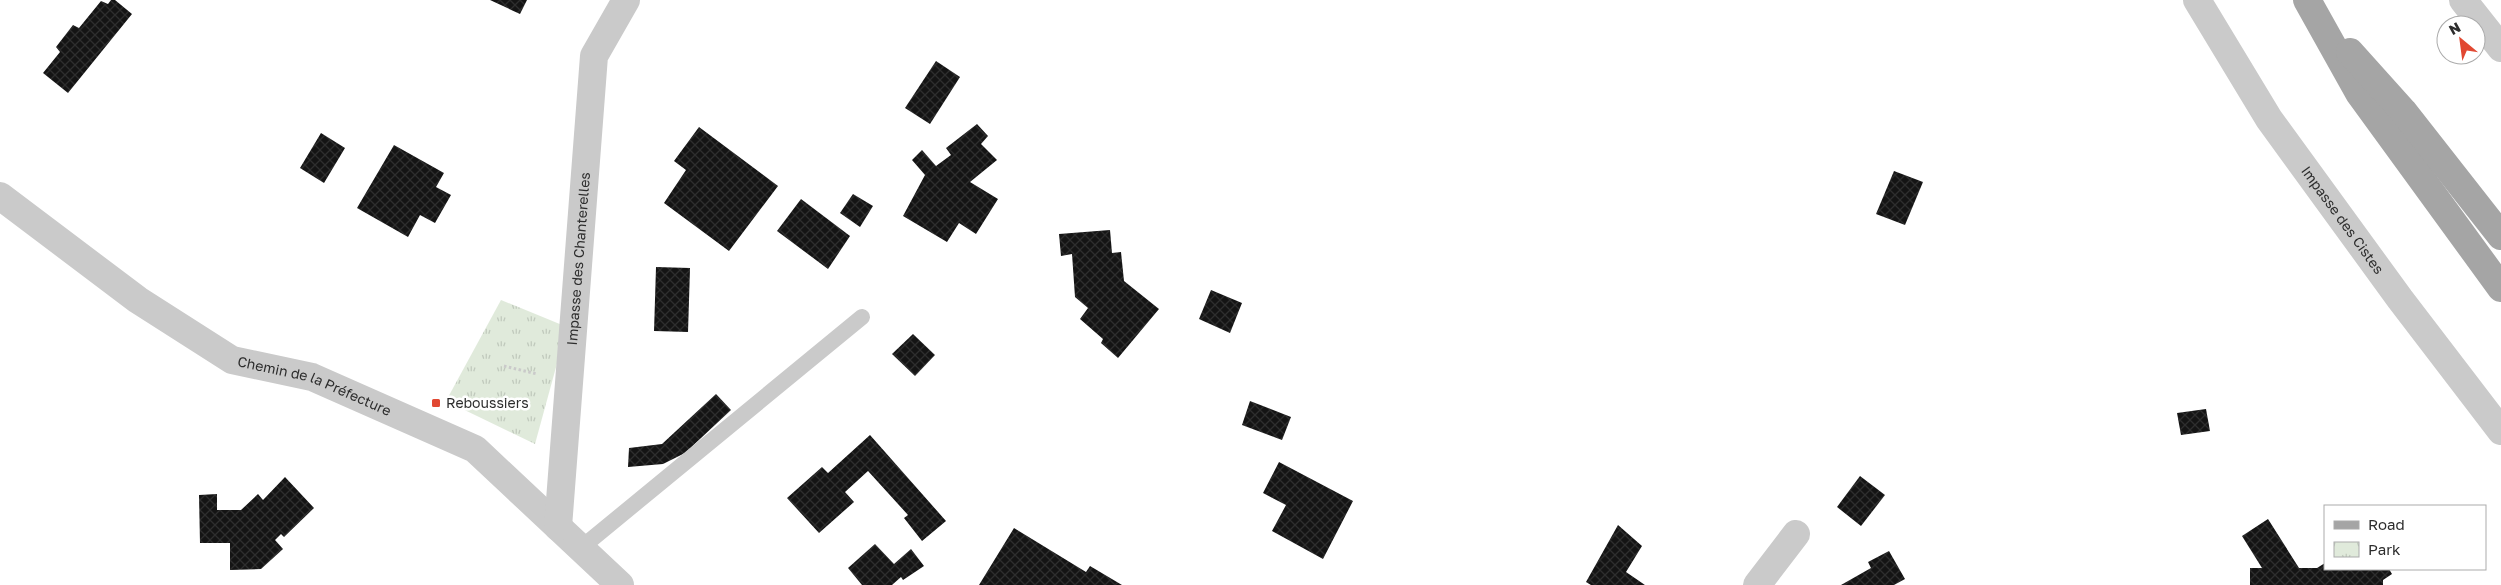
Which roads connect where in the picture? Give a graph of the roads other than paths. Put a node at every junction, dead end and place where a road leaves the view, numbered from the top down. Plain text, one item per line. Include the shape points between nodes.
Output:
1 (626, 0) edge
2 (2197, 0) edge
3 (2463, 0) edge
4 (2313, 9) edge
5 (2501, 48) edge
6 (0, 196) edge
7 (2501, 236) edge
8 (2501, 288) edge
9 (862, 317) dead end
10 (2501, 431) edge
11 (558, 527) junction
12 (1796, 534) dead end
13 (581, 548) junction
14 (620, 585) edge
15 (1757, 585) edge

1 - 11 street, Impasse des Chanterelles via 594,56
2 - 10 street, Impasse des Cistes via 2269,119
3 - 5 street
4 - 7 main road via 2403,111
4 - 8 main road via 2360,93
6 - 11 street, Chemin de la Préfecture via 138,300 232,360 312,377 475,449
9 - 13 lane
11 - 13 street, Chemin de la Préfecture
12 - 15 street
13 - 14 street, Chemin de la Préfecture

